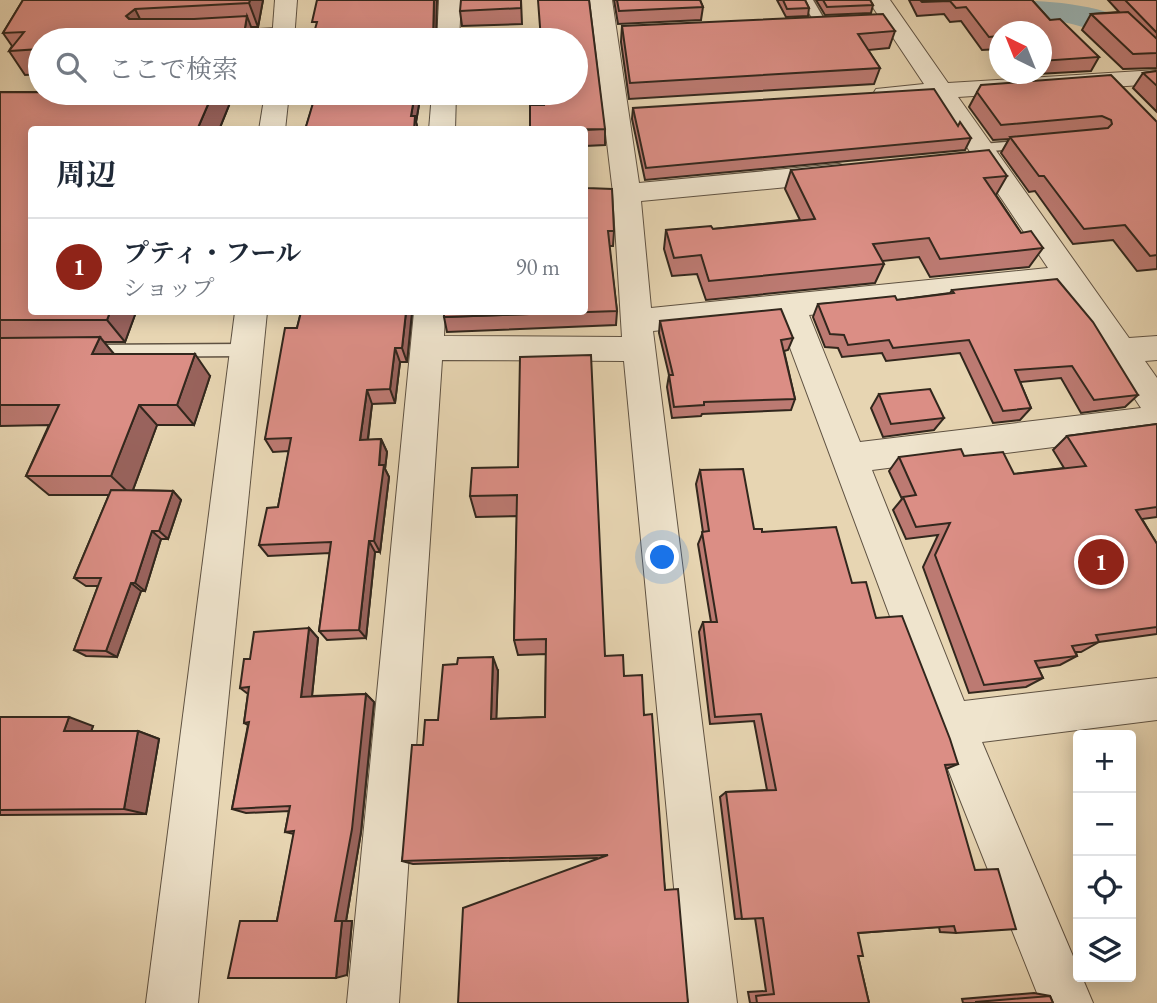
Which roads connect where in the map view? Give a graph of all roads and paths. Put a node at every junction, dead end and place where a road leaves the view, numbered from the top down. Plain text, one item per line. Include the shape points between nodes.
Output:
1 (286, 0) edge
2 (450, 0) edge
3 (807, 0) edge
4 (880, 14) edge
5 (612, 23) edge
6 (845, 23) edge
7 (821, 24) junction
8 (794, 25) edge
9 (284, 28) edge
10 (449, 28) edge
11 (1157, 77) edge
12 (942, 91) junction
13 (860, 96) edge
14 (275, 105) edge
15 (443, 105) edge
16 (273, 126) edge
17 (442, 126) edge
18 (1051, 142) edge
19 (978, 155) junction
20 (864, 170) edge
21 (628, 193) junction
22 (1069, 277) junction
23 (790, 305) junction
24 (428, 330) edge
25 (249, 331) edge
26 (638, 335) junction
27 (1157, 348) edge
28 (68, 351) edge
29 (1121, 352) junction
30 (1157, 404) edge
31 (1157, 419) edge
32 (849, 458) junction
33 (1157, 699) edge
34 (952, 724) junction
35 (172, 1003) edge
36 (373, 1003) edge
37 (711, 1003) edge
38 (1067, 1003) edge

1 - 9 street
2 - 10 street
3 - 7 lane
4 - 12 street
5 - 21 street via 629,109
6 - 7 street
7 - 8 street
11 - 12 street
12 - 13 street
12 - 19 street
14 - 16 street
15 - 17 street
18 - 19 lane
19 - 22 street
20 - 21 street
21 - 26 street
22 - 23 street
22 - 29 street
23 - 26 street
23 - 32 street
24 - 26 street
24 - 36 street
25 - 28 lane
25 - 35 street
26 - 37 street
27 - 29 street
29 - 30 street
31 - 32 street
32 - 34 street
33 - 34 street
34 - 38 street

